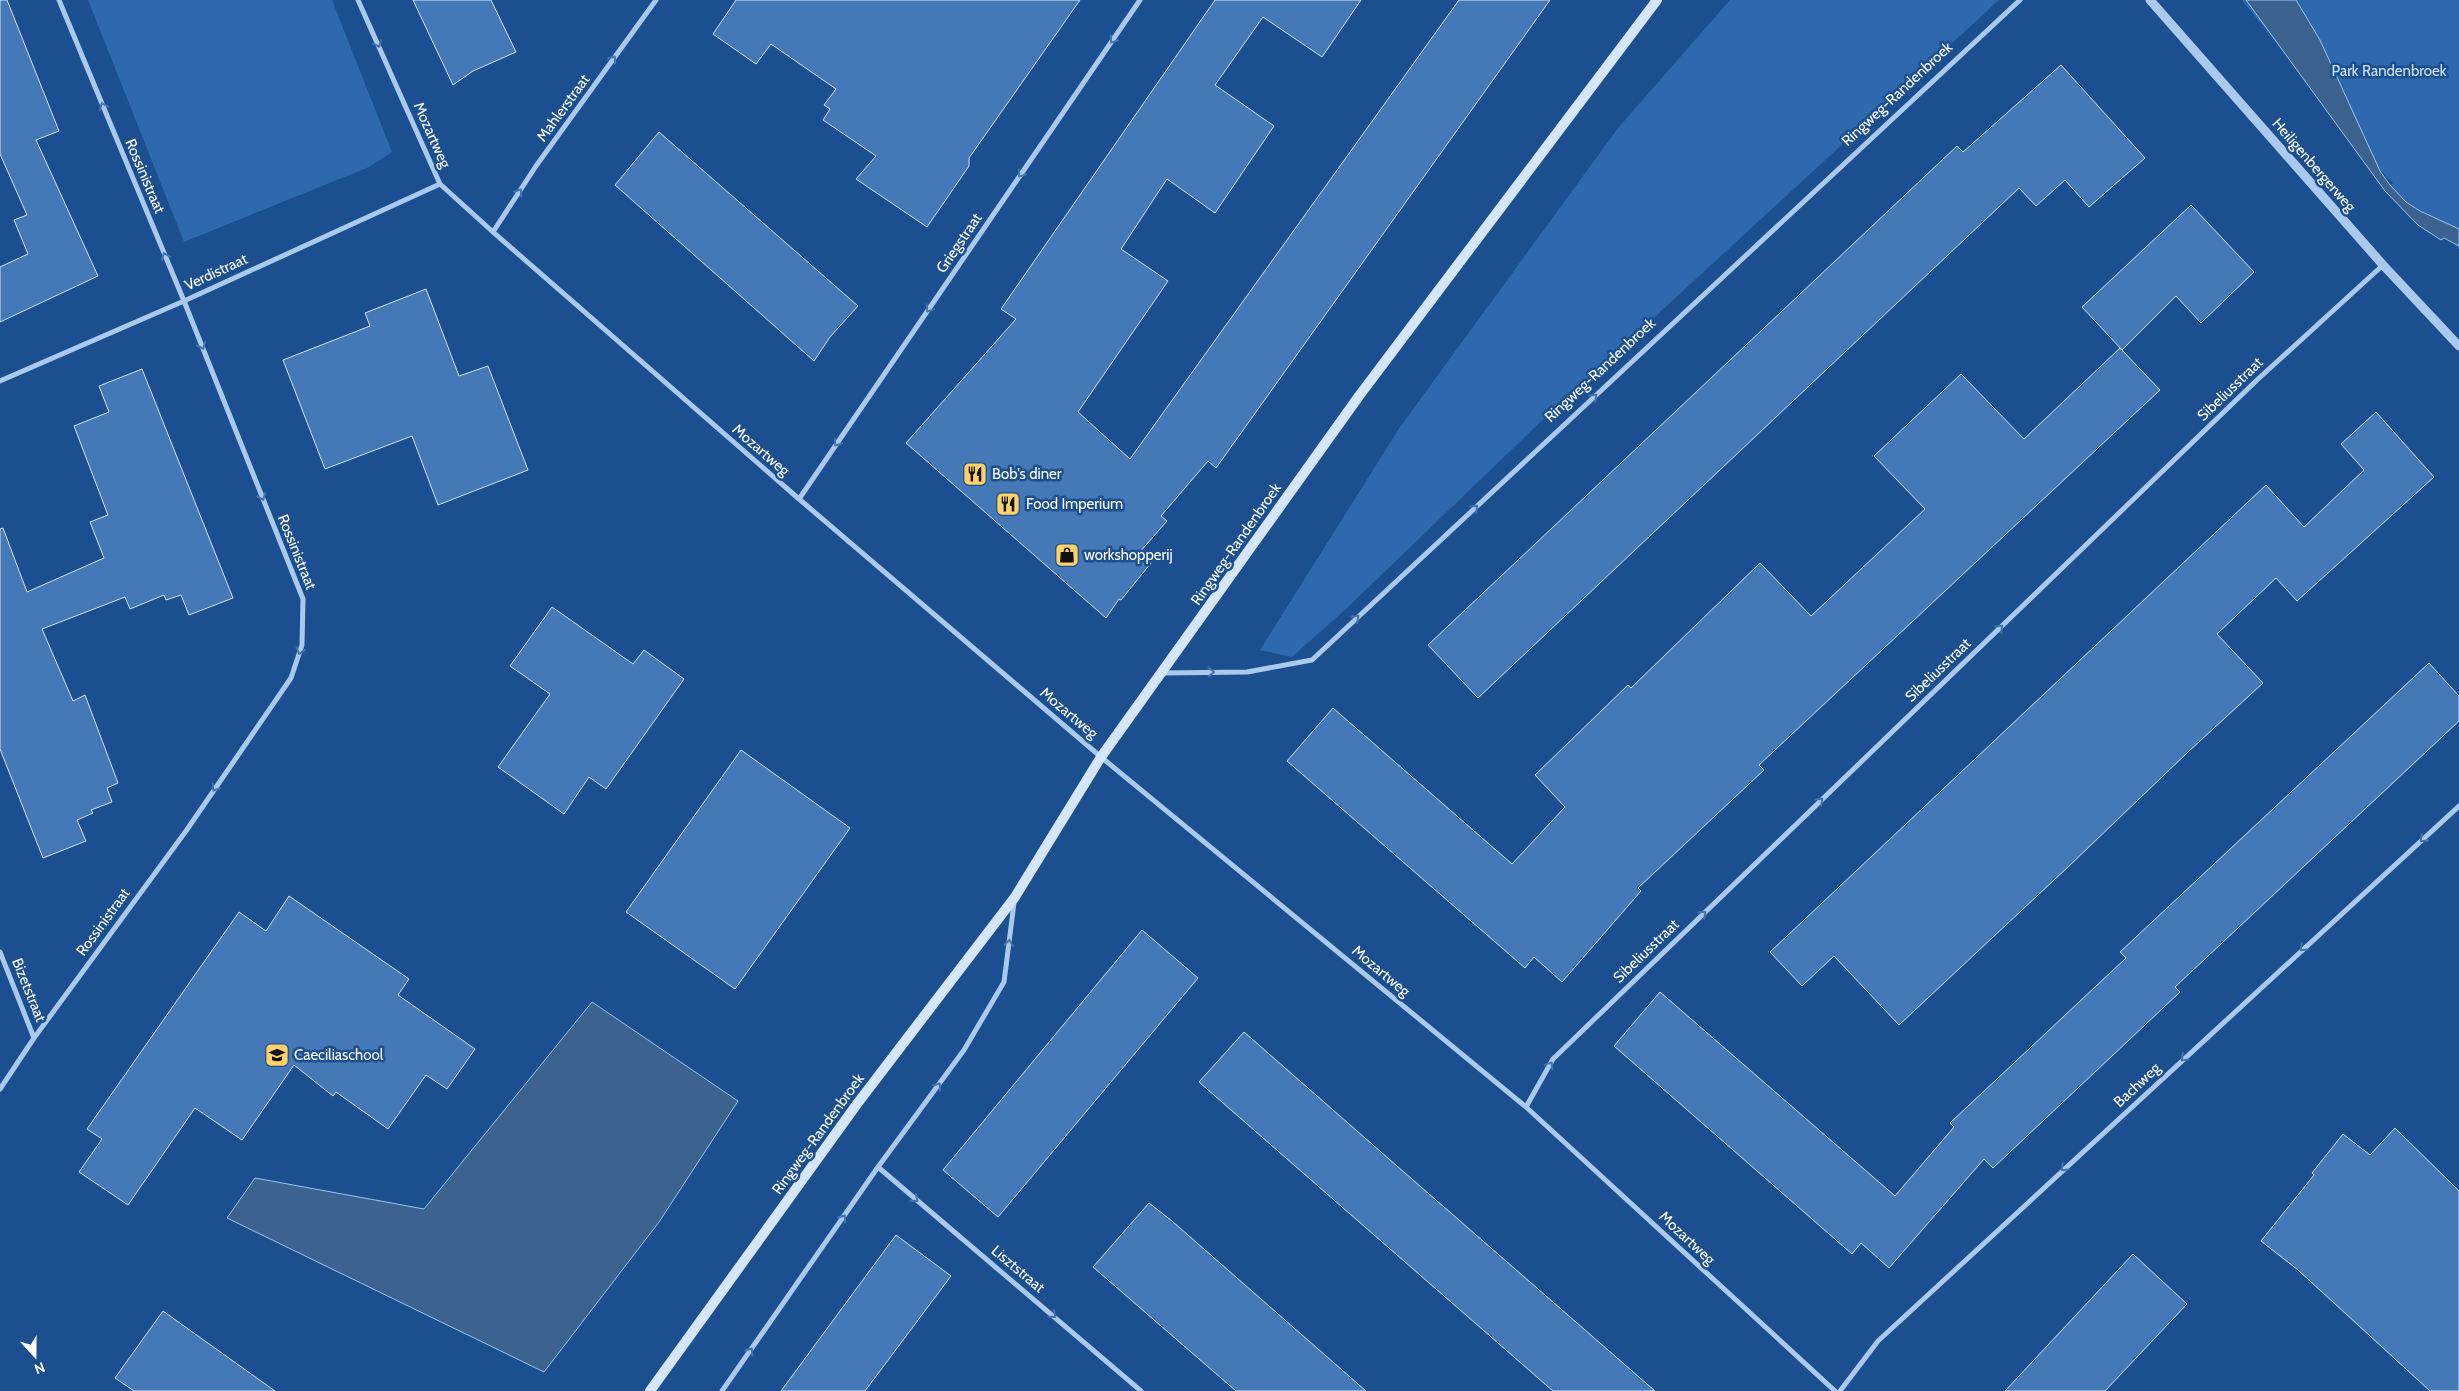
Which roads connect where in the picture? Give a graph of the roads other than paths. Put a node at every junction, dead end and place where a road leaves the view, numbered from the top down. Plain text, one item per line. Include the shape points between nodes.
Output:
1 (59, 0) edge
2 (358, 0) edge
3 (656, 0) edge
4 (1140, 0) edge
5 (1657, 0) edge
6 (2020, 0) edge
7 (2150, 0) edge
8 (440, 184) junction
9 (493, 232) junction
10 (2383, 264) junction
11 (184, 301) junction
12 (2459, 346) edge
13 (0, 381) edge
14 (799, 499) junction
15 (1162, 673) junction
16 (1101, 757) junction
17 (2459, 806) edge
18 (1015, 897) junction
19 (0, 952) edge
20 (34, 1038) junction
21 (0, 1088) edge
22 (1526, 1107) junction
23 (878, 1167) junction
24 (650, 1391) edge
25 (722, 1391) edge
26 (1141, 1391) edge
27 (1835, 1391) edge
28 (1840, 1391) edge

11 -> 1 street, Rossinistraat
2 -> 8 street, Mozartweg
9 -> 3 street, Mahlerstraat via 536,166
4 -> 14 street, Griegstraat
5 - 15 main road, Ringweg-Randenbroek via 1359,396
15 -> 6 street, Ringweg-Randenbroek via 1247,672 1312,660
7 - 10 street, Heiligenbergerweg
8 - 9 street, Mozartweg
8 - 11 street, Verdistraat
9 - 14 street, Mozartweg
10 - 12 street, Heiligenbergerweg
22 -> 10 street, Sibeliusstraat via 1553,1059 2242,394
11 - 13 street, Verdistraat
11 -> 20 street, Rossinistraat via 303,600 302,646 291,678 186,831
14 - 16 street, Mozartweg
15 - 16 main road, Ringweg-Randenbroek
16 - 18 main road, Ringweg-Randenbroek
16 - 22 street, Mozartweg
17 -> 28 street, Bachweg via 1878,1342
23 -> 18 street, Ringweg-Randenbroek via 964,1050 1004,982
18 - 24 main road, Ringweg-Randenbroek via 857,1104
19 - 20 street, Bizetstraat
20 - 21 street, Rossinistraat
22 - 27 street, Mozartweg
25 -> 23 street, Ringweg-Randenbroek
23 -> 26 street, Lisztstraat

